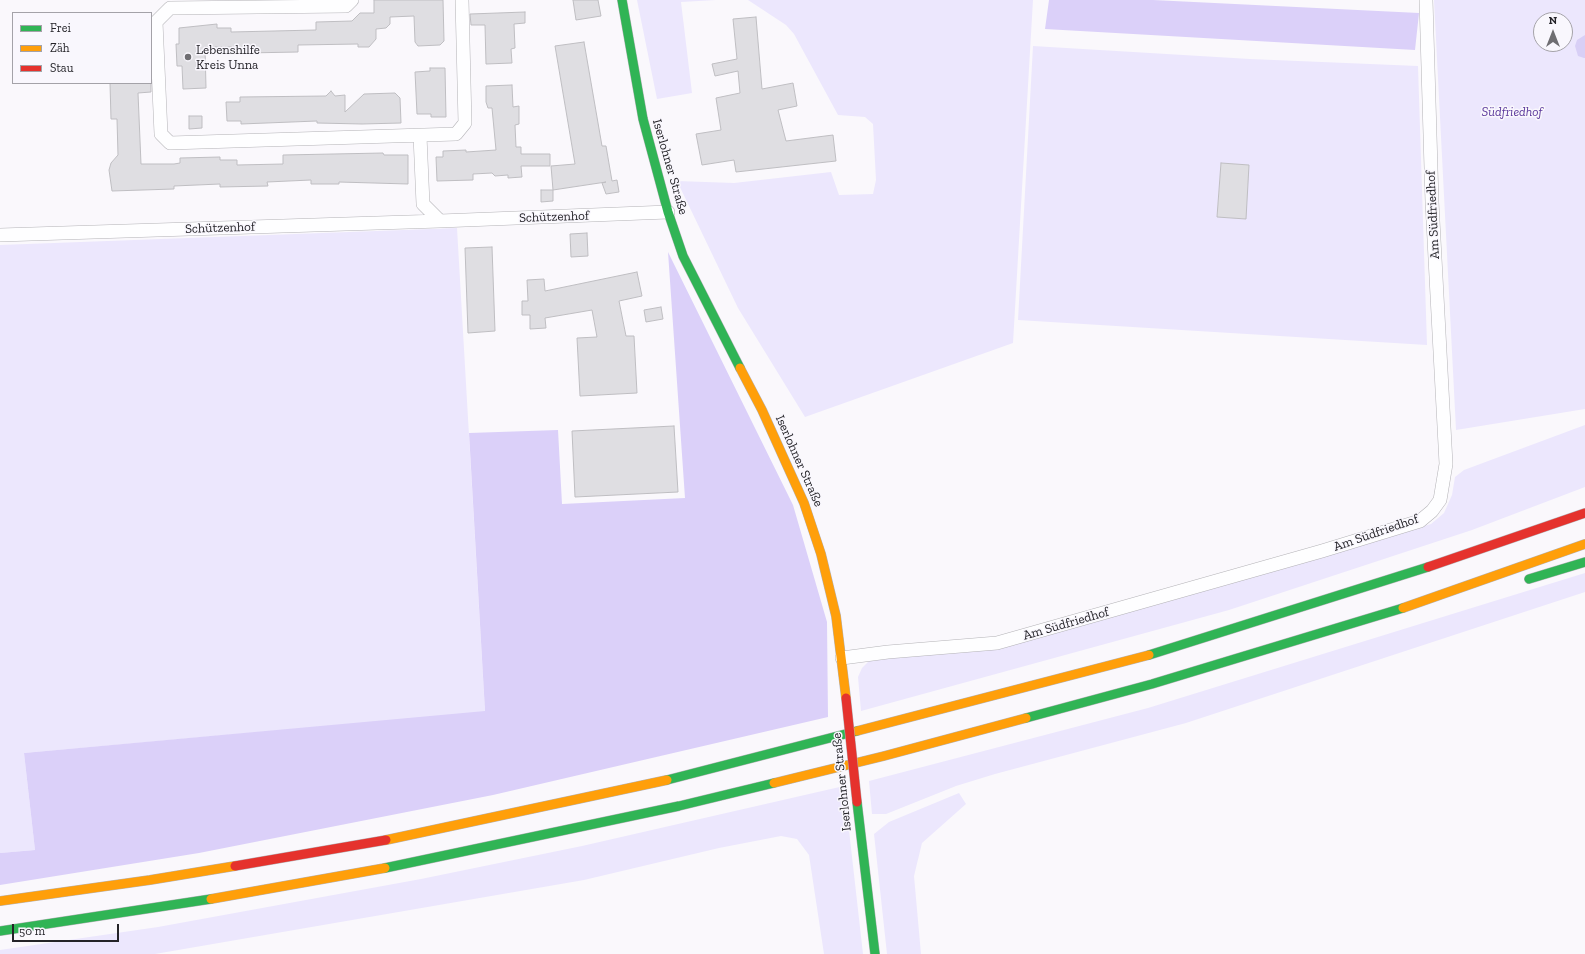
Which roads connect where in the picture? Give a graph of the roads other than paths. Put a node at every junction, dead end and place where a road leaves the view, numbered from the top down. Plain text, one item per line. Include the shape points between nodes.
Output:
1 (352, 0) edge
2 (462, 0) edge
3 (622, 0) edge
4 (1426, 0) edge
5 (199, 4) edge
6 (420, 136) junction
7 (668, 212) junction
8 (440, 221) junction
9 (0, 235) edge
10 (1585, 513) edge
11 (1585, 544) edge
12 (1585, 562) edge
13 (1520, 582) dead end
14 (1469, 594) dead end
15 (1426, 601) junction
16 (842, 658) junction
17 (0, 900) edge
18 (0, 931) edge
19 (875, 954) edge

1 - 5 street via 346,6
2 - 6 street via 465,123 456,134
3 - 7 main road, Iserlohner Straße via 643,119
4 - 16 street, Am Südfriedhof via 1432,202 1446,464 1440,500 1432,511 1420,521 1322,551 997,644
5 - 6 street via 170,8 156,22 161,134 170,144
6 - 8 street via 424,204
7 - 8 street, Schützenhof
7 - 16 main road, Iserlohner Straße via 683,256 762,410 804,503 821,554 836,616
8 - 9 street, Schützenhof
10 - 17 main road via 1421,569 1138,658 656,783 408,836 150,880
11 - 15 main road
12 - 13 main road
14 - 15 main road
15 - 18 main road via 1152,684 884,756 678,806 417,862 157,908
16 - 19 main road, Iserlohner Straße, bridge

